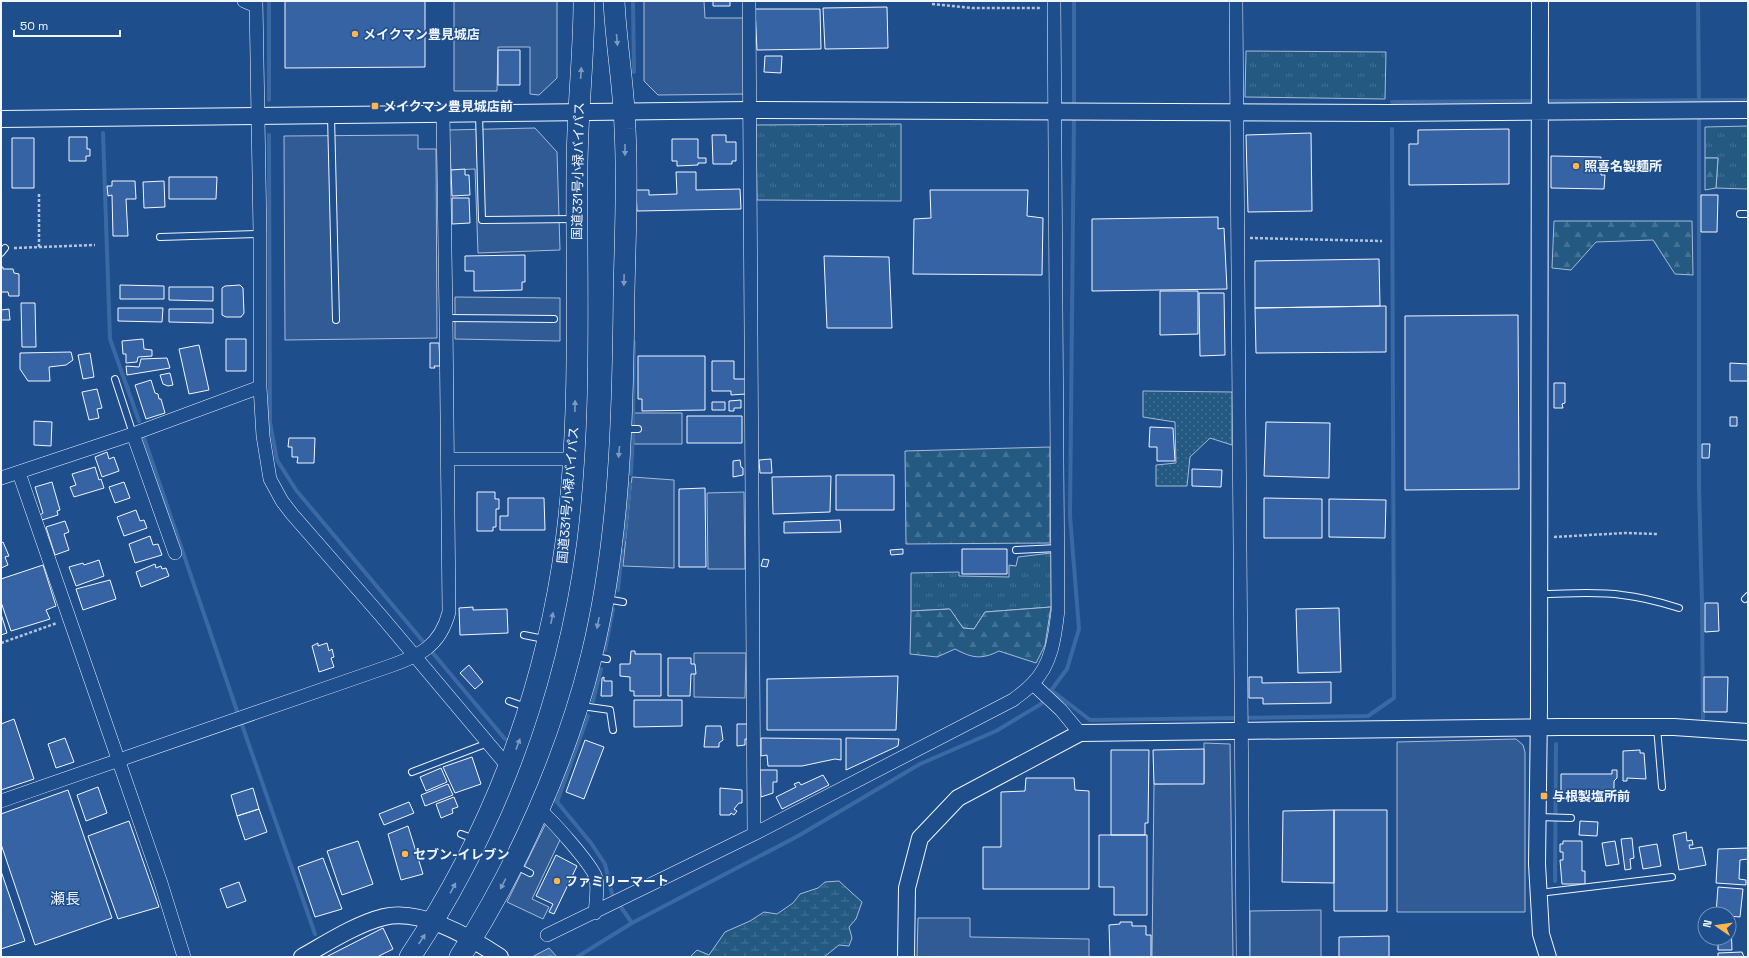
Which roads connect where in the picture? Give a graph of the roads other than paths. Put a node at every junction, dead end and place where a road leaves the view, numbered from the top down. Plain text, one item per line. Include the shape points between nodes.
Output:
1 (584, 1) edge
2 (614, 1) edge
3 (749, 1) edge
4 (1236, 1) edge
5 (1540, 1) edge
6 (252, 3) edge
7 (1054, 5) edge
8 (750, 110) junction
9 (1054, 110) junction
10 (1748, 110) edge
11 (479, 112) junction
12 (579, 112) junction
13 (624, 112) junction
14 (1236, 112) junction
15 (1540, 112) junction
16 (442, 113) junction
17 (330, 114) junction
18 (258, 116) junction
19 (1, 119) edge
20 (1740, 214) dead end
21 (1748, 214) edge
22 (576, 219) junction
23 (260, 234) junction
24 (160, 237) dead end
25 (446, 318) junction
26 (554, 319) dead end
27 (336, 320) dead end
28 (115, 379) dead end
29 (260, 387) junction
30 (133, 434) junction
31 (448, 459) junction
32 (573, 459) junction
33 (19, 473) junction
34 (1, 478) edge
35 (1058, 548) junction
36 (1016, 550) dead end
37 (175, 553) dead end
38 (1539, 594) junction
39 (1679, 608) dead end
40 (524, 635) dead end
41 (547, 640) junction
42 (416, 656) junction
43 (1033, 684) junction
44 (509, 701) dead end
45 (578, 705) junction
46 (529, 708) junction
47 (1539, 727) junction
48 (1657, 727) junction
49 (613, 730) dead end
50 (1242, 730) junction
51 (1748, 732) edge
52 (1080, 733) junction
53 (488, 743) junction
54 (118, 761) junction
55 (509, 768) junction
56 (412, 772) dead end
57 (1662, 786) dead end
58 (1, 801) edge
59 (538, 809) junction
60 (1542, 817) junction
61 (1571, 818) dead end
62 (754, 834) junction
63 (1672, 877) dead end
64 (1538, 893) junction
65 (599, 910) junction
66 (434, 921) junction
67 (547, 935) dead end
68 (465, 948) edge
69 (184, 957) edge
70 (302, 957) edge
71 (410, 957) edge
72 (500, 957) edge
73 (906, 957) edge
74 (1243, 957) edge
75 (1548, 957) edge

12 -> 1 highway, 国道331号小禄バイパス
2 -> 13 highway
3 - 8 street
4 - 14 street
5 - 15 street
6 - 18 street
7 - 9 street
8 - 9 street
8 - 13 street
8 - 62 street
9 - 14 street
9 - 35 street
10 - 15 street
11 - 12 street
11 - 16 street
11 - 22 lane via 482,220
12 - 13 street
12 - 22 highway, 国道331号小禄バイパス
13 -> 45 highway via 624,339 629,429 610,546 613,600 600,658
14 - 15 street
14 - 50 street
15 - 38 street
16 - 17 street
16 - 25 street
17 - 18 street
17 - 27 lane
18 - 19 street
18 - 23 street
20 - 21 lane
32 -> 22 highway, 国道331号小禄バイパス
23 - 24 lane
23 - 29 street
25 - 26 lane
25 - 31 street
28 - 30 lane
29 - 30 street
29 - 42 street via 265,456 270,479 282,501
30 - 33 street
30 - 37 street
31 - 32 street
31 - 42 street via 448,612 445,626 434,642
41 -> 32 highway, 国道331号小禄バイパス via 566,542
33 - 34 street
33 - 54 street
35 - 36 lane
35 - 43 street via 1058,610 1055,640 1047,663
38 - 39 lane via 1622,594
38 - 47 street
40 - 41 lane
41 - 46 highway, 国道331号小禄バイパス
42 - 53 street
42 - 54 street
43 - 52 street
43 - 62 street via 1013,700
44 - 46 lane
45 - 49 lane via 610,710
45 - 59 highway
55 -> 46 highway, 国道331号小禄バイパス
47 - 48 street
47 - 50 street
47 - 60 street
48 - 51 street
48 - 57 lane
50 - 52 street
50 - 74 street
52 - 73 street via 958,798 920,838 907,888
53 - 55 street
53 - 56 lane
54 - 58 street
54 - 69 street
66 -> 55 highway, 国道331号小禄バイパス via 469,837
59 - 65 street via 589,864 596,878
59 -> 68 highway via 521,869
60 - 61 lane
60 - 64 street
62 - 65 street
63 - 64 lane via 1564,892
64 - 75 street via 1541,934
65 - 67 street
66 - 68 street
66 - 70 street via 416,916 384,917
71 -> 66 highway, 国道331号小禄バイパス
68 - 72 street

